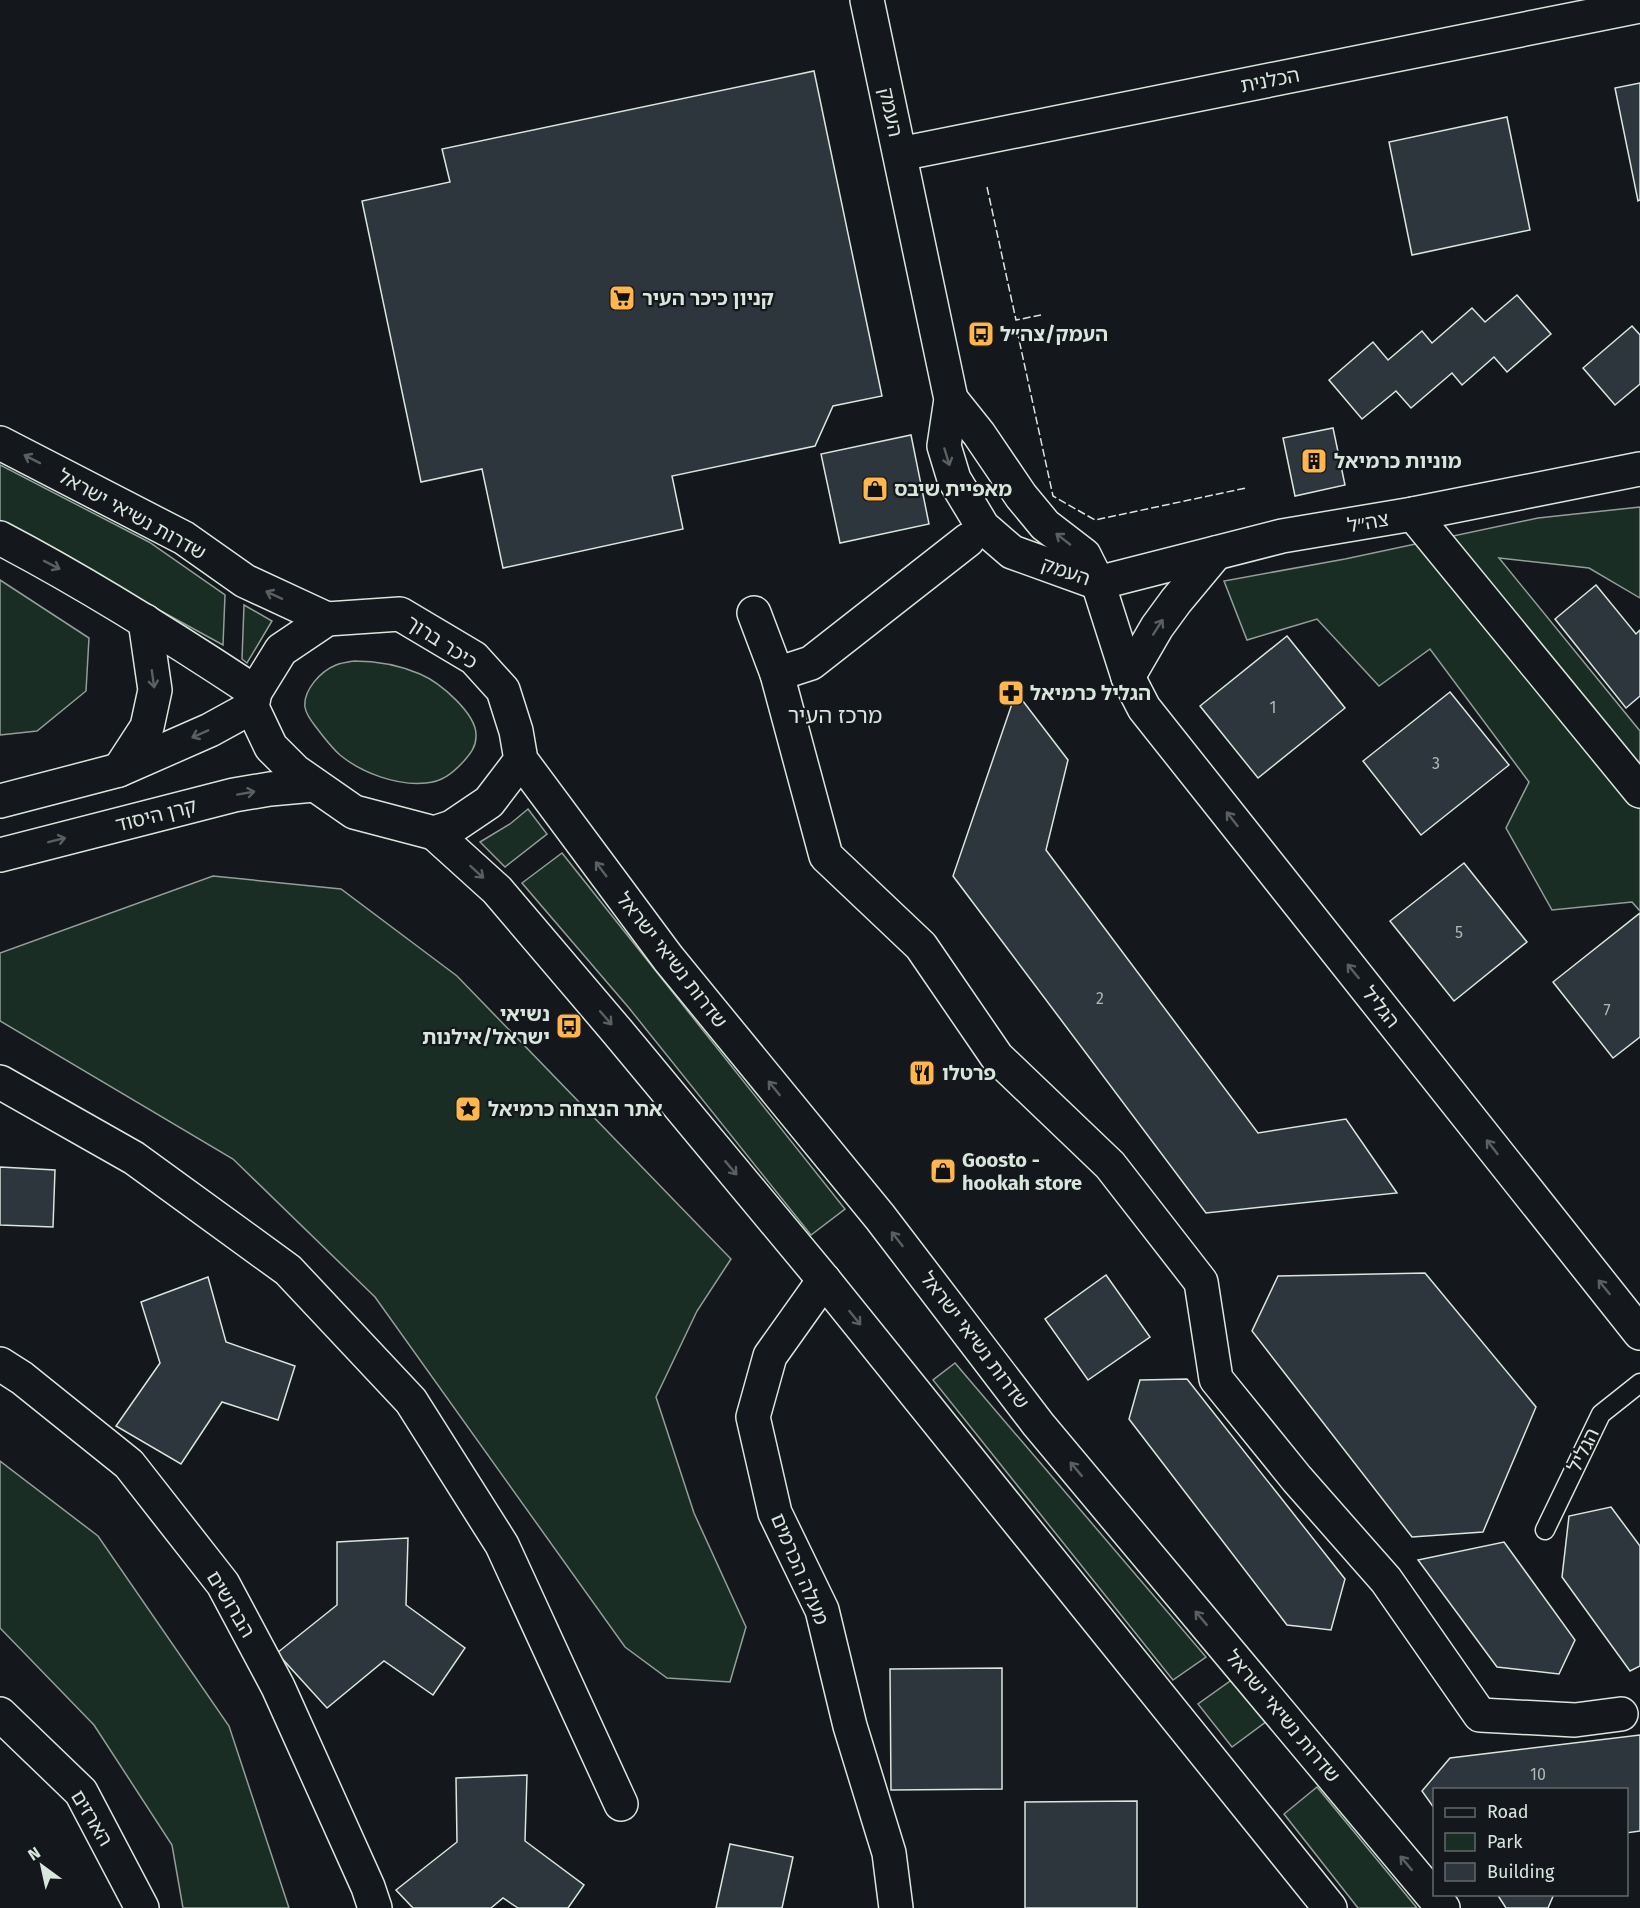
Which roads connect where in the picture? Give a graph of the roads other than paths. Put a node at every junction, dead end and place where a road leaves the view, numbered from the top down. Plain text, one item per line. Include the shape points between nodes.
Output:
1 (867, 0) edge
2 (1640, 6) edge
3 (900, 154) junction
4 (951, 399) junction
5 (0, 442) edge
6 (1640, 469) edge
7 (1413, 514) junction
8 (0, 538) edge
9 (968, 540) dead end
10 (1216, 553) junction
11 (1098, 584) junction
12 (754, 613) dead end
13 (327, 619) junction
14 (146, 621) junction
15 (777, 674) junction
16 (1128, 677) junction
17 (253, 700) junction
18 (521, 760) junction
19 (119, 770) junction
20 (314, 785) junction
21 (1640, 791) edge
22 (0, 801) edge
23 (434, 833) junction
24 (0, 855) edge
25 (0, 1082) edge
26 (824, 1280) junction
27 (1640, 1333) edge
28 (0, 1364) edge
29 (1640, 1383) edge
30 (1545, 1530) dead end
31 (0, 1714) edge
32 (1621, 1714) dead end
33 (621, 1804) dead end
34 (142, 1908) edge
35 (375, 1908) edge
36 (896, 1908) edge
37 (1330, 1908) edge
38 (1443, 1908) edge

1 - 3 street, העמק
2 - 3 street, הכלנית
3 - 4 street, העמק
11 -> 4 street, העמק via 1084,555 1045,525 1020,496
4 -> 11 street, העמק via 944,446 954,479 983,527 1012,552
13 -> 5 street, שדרות נשיאי ישראל via 245,581 184,538
6 - 7 street, צה״ל
7 - 10 street, צה״ל via 1282,536
7 - 21 street
8 -> 14 street
9 - 15 street via 811,663
10 - 11 street, צה״ל
16 -> 10 street via 1176,600
11 - 16 street, הגליל
12 - 15 street
13 - 17 street via 281,650
13 - 18 street, כיכר ברוך via 400,614 474,658 503,690
14 - 17 street
14 -> 19 street via 155,690 147,727
15 - 32 street via 826,856 921,946 997,1057 1110,1165 1201,1282 1216,1379 1386,1580 1480,1715 1575,1719
27 -> 16 street, הגליל via 1144,708
17 -> 19 street via 210,730
17 - 20 street via 271,747
18 - 23 street via 489,802 452,827
38 -> 18 street, שדרות נשיאי ישראל via 1038,1424 880,1217 668,958
19 - 22 street
20 - 23 street via 354,812
24 -> 20 street, קרן היסוד via 234,795
23 -> 26 street via 497,890
25 - 33 street via 134,1158 288,1270 411,1401 502,1545
26 - 36 street, מעלה הכרמים via 770,1356 753,1417 776,1514 822,1610 850,1726 889,1853
26 -> 37 street
28 - 35 street, הברושים via 129,1464 223,1584 278,1687
29 - 30 lane, הגליל via 1600,1414
31 - 34 street, הארזים via 81,1792

